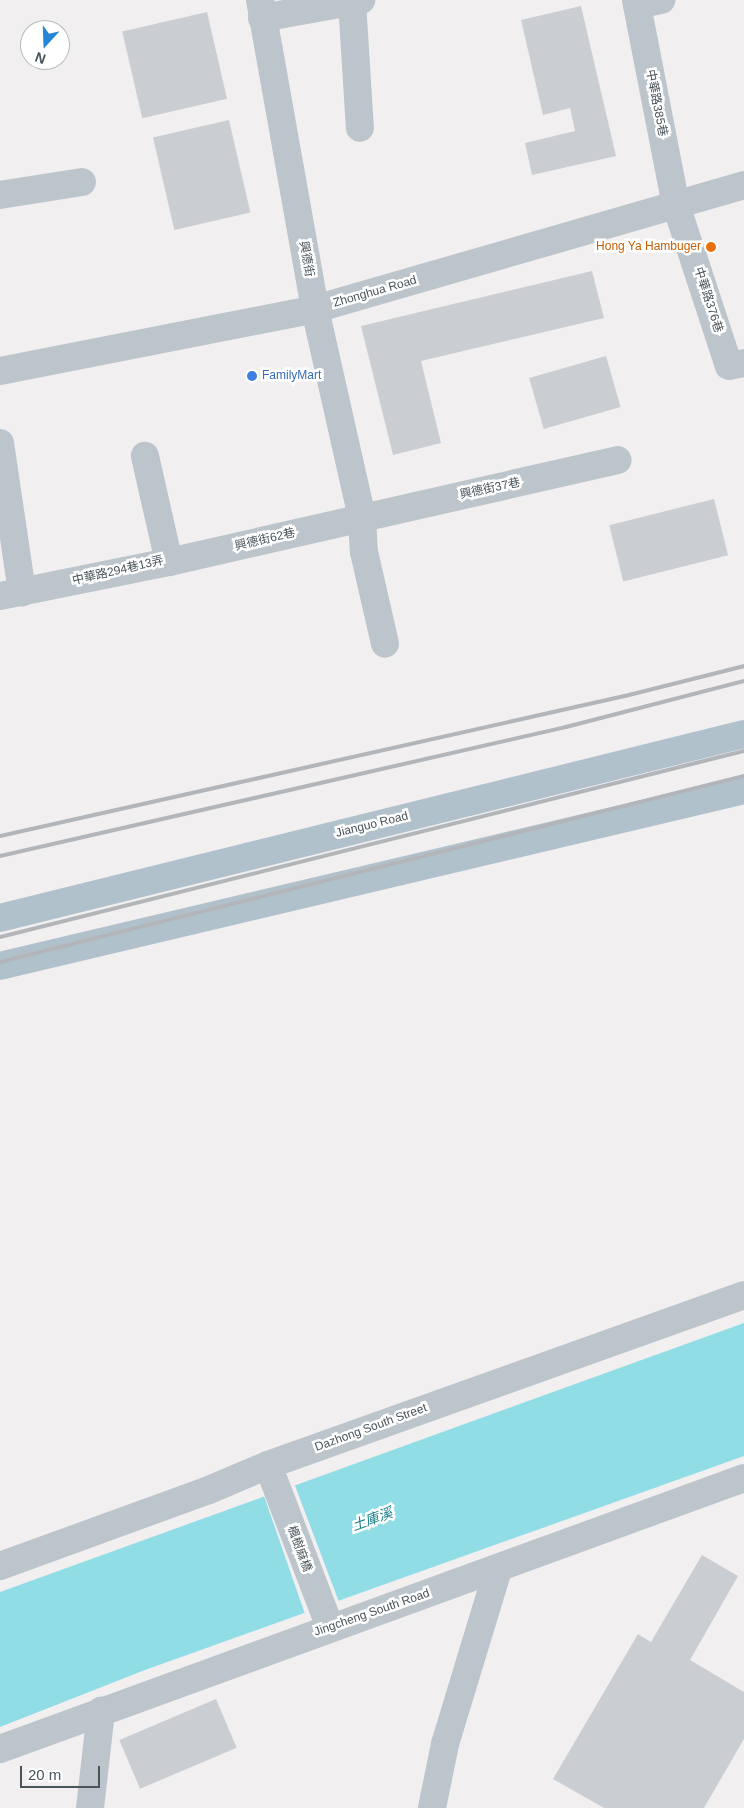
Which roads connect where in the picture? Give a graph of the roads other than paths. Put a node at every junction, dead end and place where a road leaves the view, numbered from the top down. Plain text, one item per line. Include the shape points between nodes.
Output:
1 (356, 1) edge
2 (644, 2) edge
3 (261, 9) edge
4 (360, 128) dead end
5 (82, 182) dead end
6 (744, 185) edge
7 (0, 195) edge
8 (676, 205) junction
9 (315, 309) junction
10 (737, 364) edge
11 (0, 371) edge
12 (0, 443) edge
13 (145, 456) dead end
14 (618, 460) dead end
15 (362, 517) junction
16 (169, 562) junction
17 (11, 594) edge
18 (385, 644) dead end
19 (744, 734) edge
20 (744, 790) edge
21 (0, 918) edge
22 (0, 966) edge
23 (744, 1295) edge
24 (272, 1475) junction
25 (744, 1478) edge
26 (0, 1566) edge
27 (498, 1570) junction
28 (326, 1619) junction
29 (101, 1711) junction
30 (0, 1749) edge
31 (90, 1808) edge
32 (432, 1808) edge

1 - 3 street
1 - 4 street
2 - 8 street, 中華路385巷
3 - 9 street, 興德街
5 - 7 street
6 - 8 street, Zhonghua Road
8 - 9 street, Zhonghua Road
8 - 10 street, 中華路376巷
9 - 11 street, Zhonghua Road
9 - 15 street, 興德街
12 - 17 street
13 - 16 street, 中華路294巷13弄
14 - 15 street, 興德街37巷
15 - 16 street, 興德街62巷
15 - 18 street, 興德街 via 364,552
16 - 17 street, 中華路294巷13弄
19 - 21 main road, Jianguo Road
20 - 22 main road
23 - 24 street, Dazhong South Street
24 - 26 street, Dazhong South Street via 209,1490
24 - 28 street, 楓樹麻橋
25 - 27 street, Jingcheng South Road
27 - 28 street, Jingcheng South Road
27 - 32 street via 445,1744
28 - 29 street, Jingcheng South Road
29 - 30 street, Jingcheng South Road
29 - 31 street

